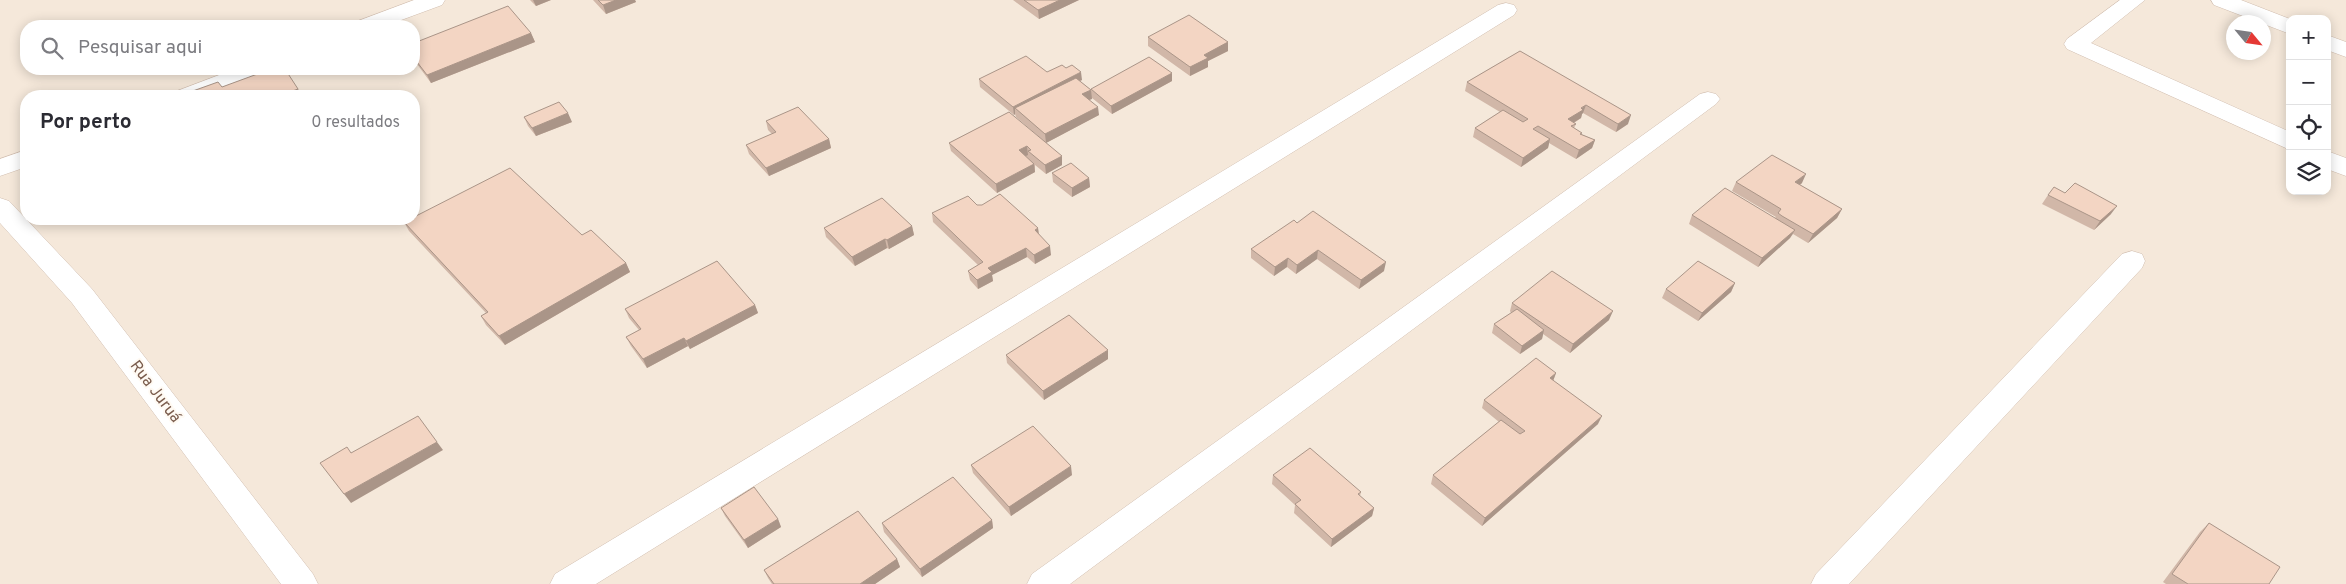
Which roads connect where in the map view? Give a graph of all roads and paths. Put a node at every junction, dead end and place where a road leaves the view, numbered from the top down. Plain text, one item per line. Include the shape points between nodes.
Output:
1 (434, 0) edge
2 (2134, 0) edge
3 (2222, 0) edge
4 (1506, 10) dead end
5 (382, 20) edge
6 (2286, 25) edge
7 (2331, 44) edge
8 (2346, 50) edge
9 (240, 75) edge
10 (201, 90) edge
11 (1708, 99) dead end
12 (2286, 140) edge
13 (20, 160) edge
14 (2331, 161) edge
15 (0, 168) edge
16 (2346, 168) edge
17 (0, 207) edge
18 (2132, 261) dead end
19 (301, 584) edge
20 (567, 584) edge
21 (1044, 584) edge
22 (1828, 584) edge

1 - 5 street
2 - 12 street via 2075,44
3 - 6 street
4 - 20 street
7 - 8 street
9 - 10 street
11 - 21 street
13 - 15 street
14 - 16 street
17 - 19 street, Rua Juruá via 82,296
18 - 22 street

